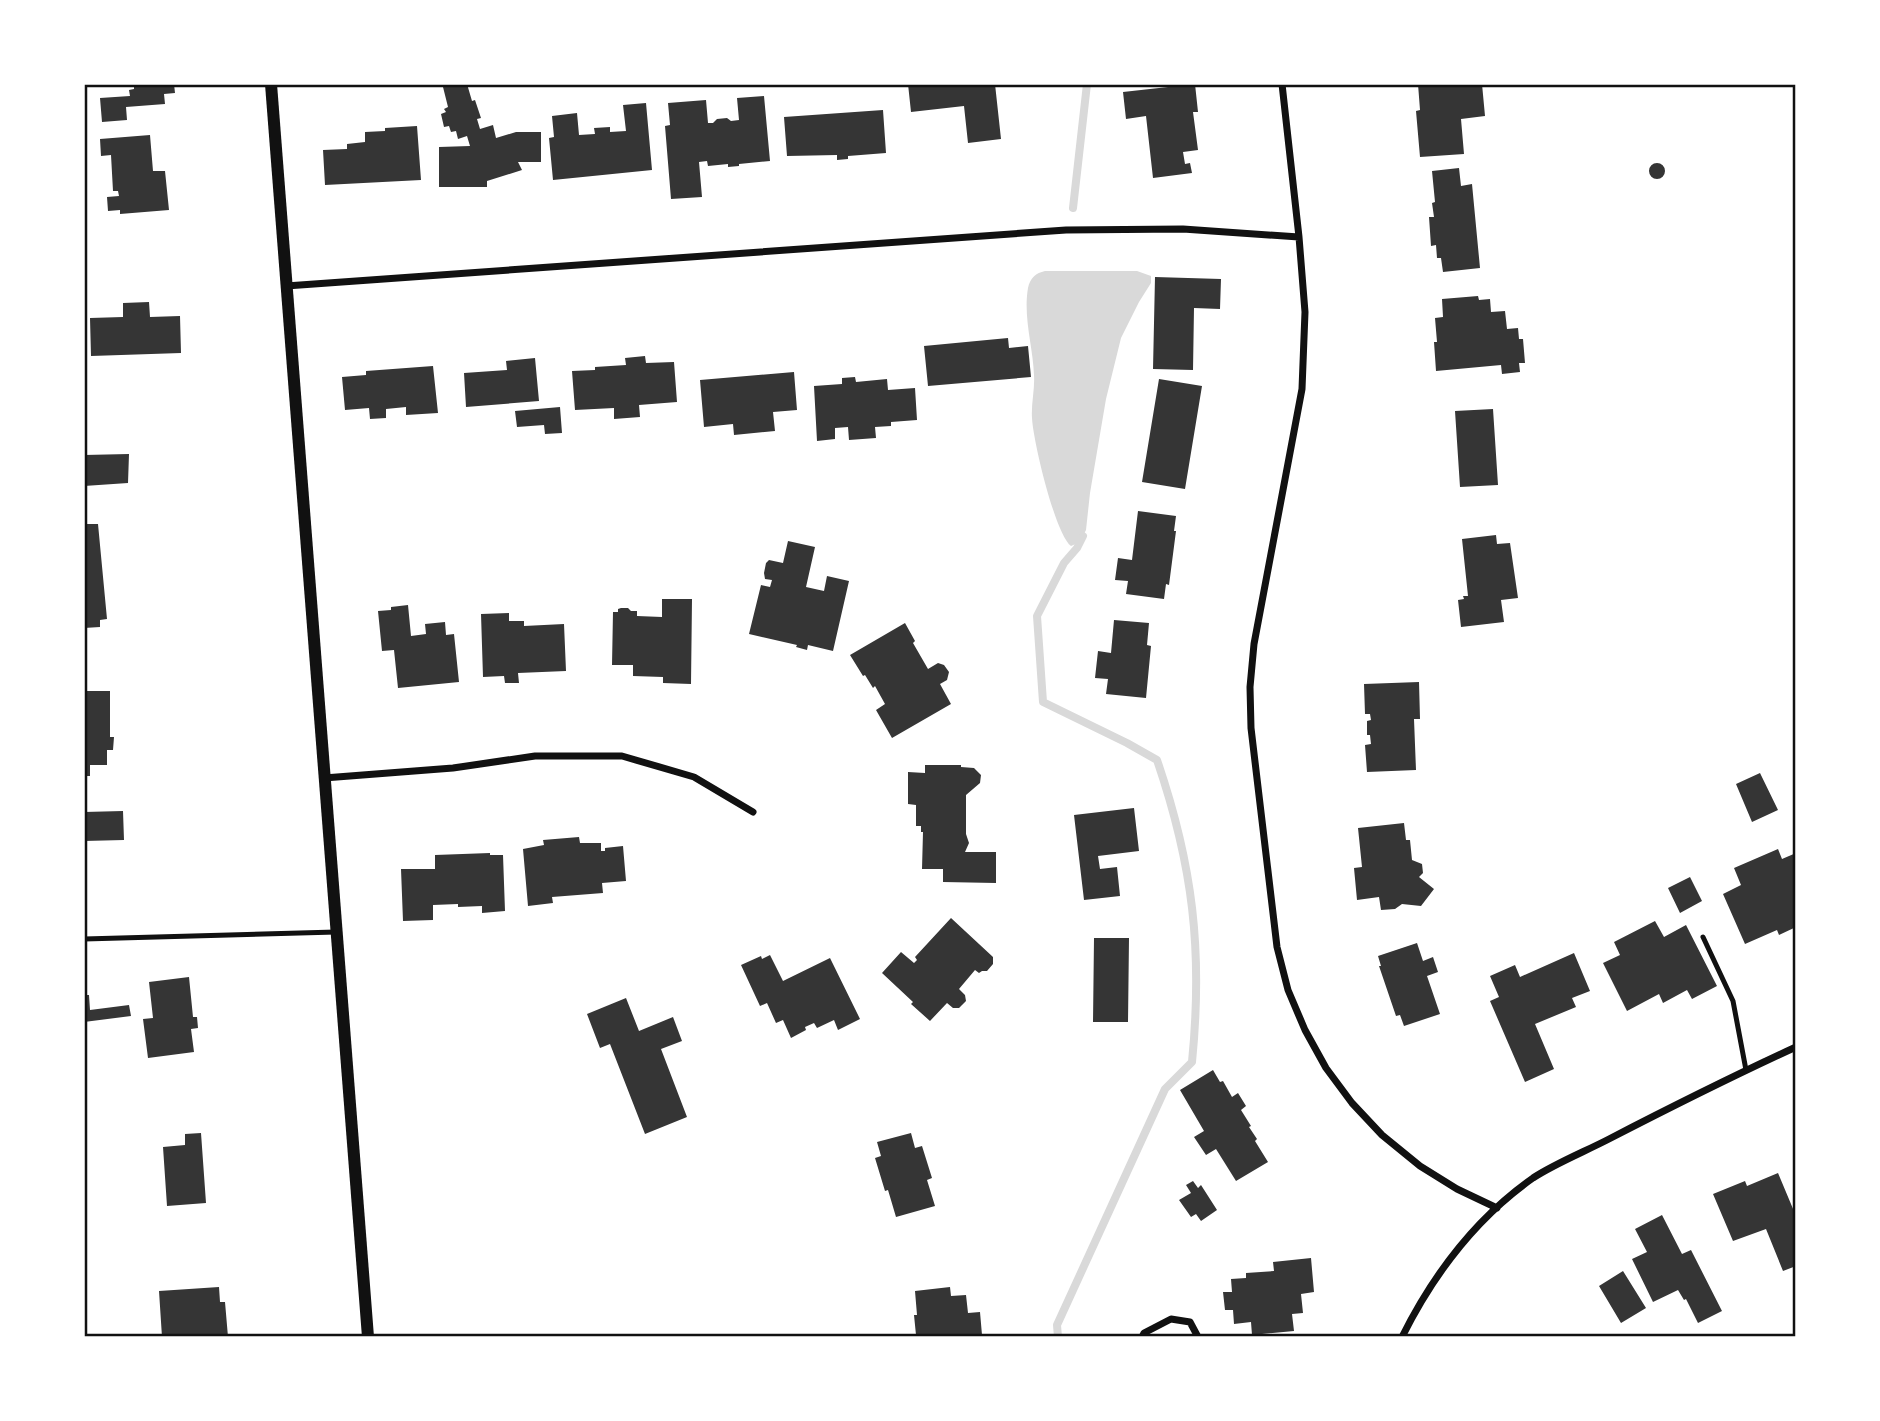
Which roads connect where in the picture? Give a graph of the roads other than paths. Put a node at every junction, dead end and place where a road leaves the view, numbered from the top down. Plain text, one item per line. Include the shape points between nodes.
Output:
1 (271, 84) edge
2 (1282, 84) edge
3 (1299, 237) junction
4 (286, 286) junction
5 (324, 778) junction
6 (753, 811) dead end
7 (336, 932) junction
8 (1703, 937) dead end
9 (84, 939) edge
10 (1796, 1047) edge
11 (1746, 1070) junction
12 (1497, 1208) junction
13 (368, 1337) edge
14 (1142, 1337) edge
15 (1198, 1337) edge
16 (1402, 1337) edge

1 - 4 street
2 - 3 street
3 - 4 street via 1183,229 1066,230
3 - 12 street via 1305,312 1302,389 1250,687 1277,947 1305,1030 1352,1103 1420,1167
4 - 5 street
5 - 6 street via 535,756 622,756 694,777
5 - 7 street
7 - 9 lane
7 - 13 street
8 - 11 lane via 1733,1001
10 - 11 street
11 - 12 street via 1534,1177
12 - 16 street via 1438,1274
14 - 15 street via 1171,1320 1190,1322

